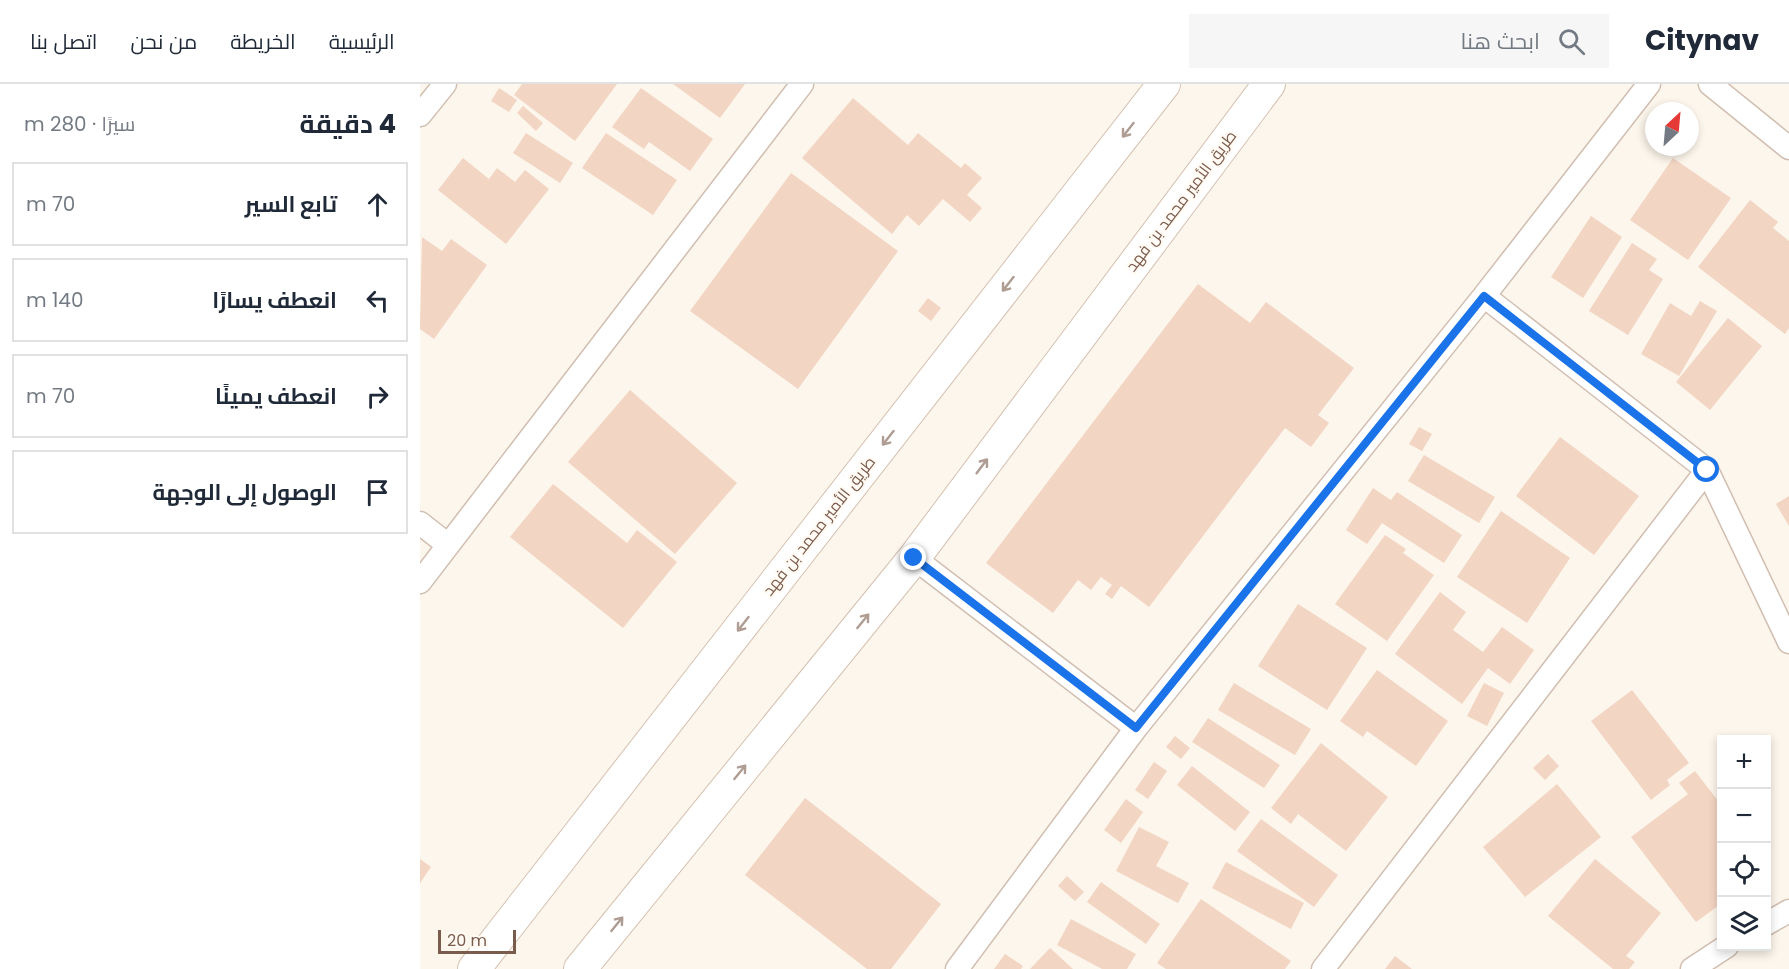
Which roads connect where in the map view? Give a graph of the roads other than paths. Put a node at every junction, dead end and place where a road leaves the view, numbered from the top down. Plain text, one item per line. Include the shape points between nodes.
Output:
1 (445, 84) edge
2 (802, 84) edge
3 (1164, 84) edge
4 (1269, 84) edge
5 (1649, 84) edge
6 (1710, 84) edge
7 (420, 116) edge
8 (1789, 148) edge
9 (1484, 296) junction
10 (1707, 470) junction
11 (420, 523) edge
12 (448, 545) junction
13 (914, 558) junction
14 (420, 582) edge
15 (1789, 642) edge
16 (1136, 728) junction
17 (1789, 911) edge
18 (1771, 922) edge
19 (1719, 951) edge
20 (474, 969) edge
21 (580, 969) edge
22 (957, 969) edge
23 (1323, 969) edge
24 (1692, 969) edge

1 - 7 street
2 - 12 street
3 -> 20 street, طريق الأمير محمد بن فهد
13 -> 4 street, طريق الأمير محمد بن فهد
5 - 9 street
6 - 8 street
9 - 10 street
9 - 16 street
10 - 15 street
10 - 23 street
11 - 12 street
12 - 14 street
13 - 16 street
21 -> 13 street, طريق الأمير محمد بن فهد
16 - 22 street
17 - 18 street
19 - 24 street

